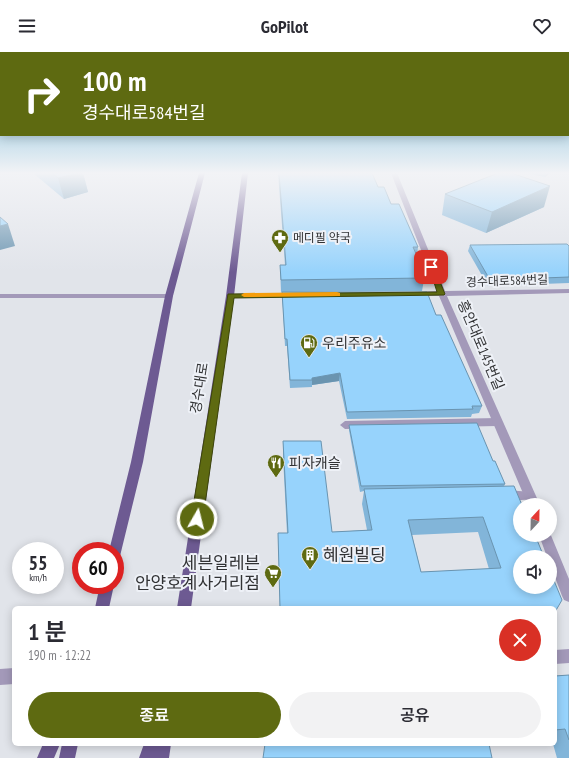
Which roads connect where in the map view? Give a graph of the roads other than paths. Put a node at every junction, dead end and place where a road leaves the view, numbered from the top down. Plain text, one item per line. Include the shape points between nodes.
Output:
1 (193, 206) edge
2 (241, 206) edge
3 (407, 206) edge
4 (569, 291) edge
5 (302, 294) edge
6 (403, 294) edge
7 (442, 294) junction
8 (0, 296) edge
9 (169, 296) junction
10 (230, 296) junction
11 (497, 422) junction
12 (344, 425) dead end
13 (491, 495) edge
14 (516, 498) edge
15 (531, 498) edge
16 (117, 542) edge
17 (548, 542) edge
18 (105, 594) edge
19 (569, 596) edge
20 (102, 606) edge
21 (184, 606) edge
22 (569, 656) edge
23 (557, 657) edge
24 (12, 676) edge
25 (0, 677) edge
26 (51, 746) edge
27 (69, 746) edge
28 (151, 746) edge
29 (163, 746) edge
30 (45, 758) edge
31 (66, 758) edge
32 (147, 758) edge
33 (161, 758) edge

1 - 9 main road
2 - 10 main road, 경수대로
3 - 7 street, 흥안대로145번길
4 - 7 street, 경수대로584번길
5 - 10 street
6 - 7 street, 경수대로584번길
7 - 11 street, 흥안대로145번길
8 - 9 street
9 - 16 main road via 137,462
10 - 21 main road, 경수대로
11 - 12 street
11 - 15 street, 흥안대로145번길
13 - 14 street
17 - 19 street
18 - 20 main road
22 - 23 street
24 - 25 street
26 - 30 main road
27 - 31 main road
28 - 32 main road
29 - 33 main road

